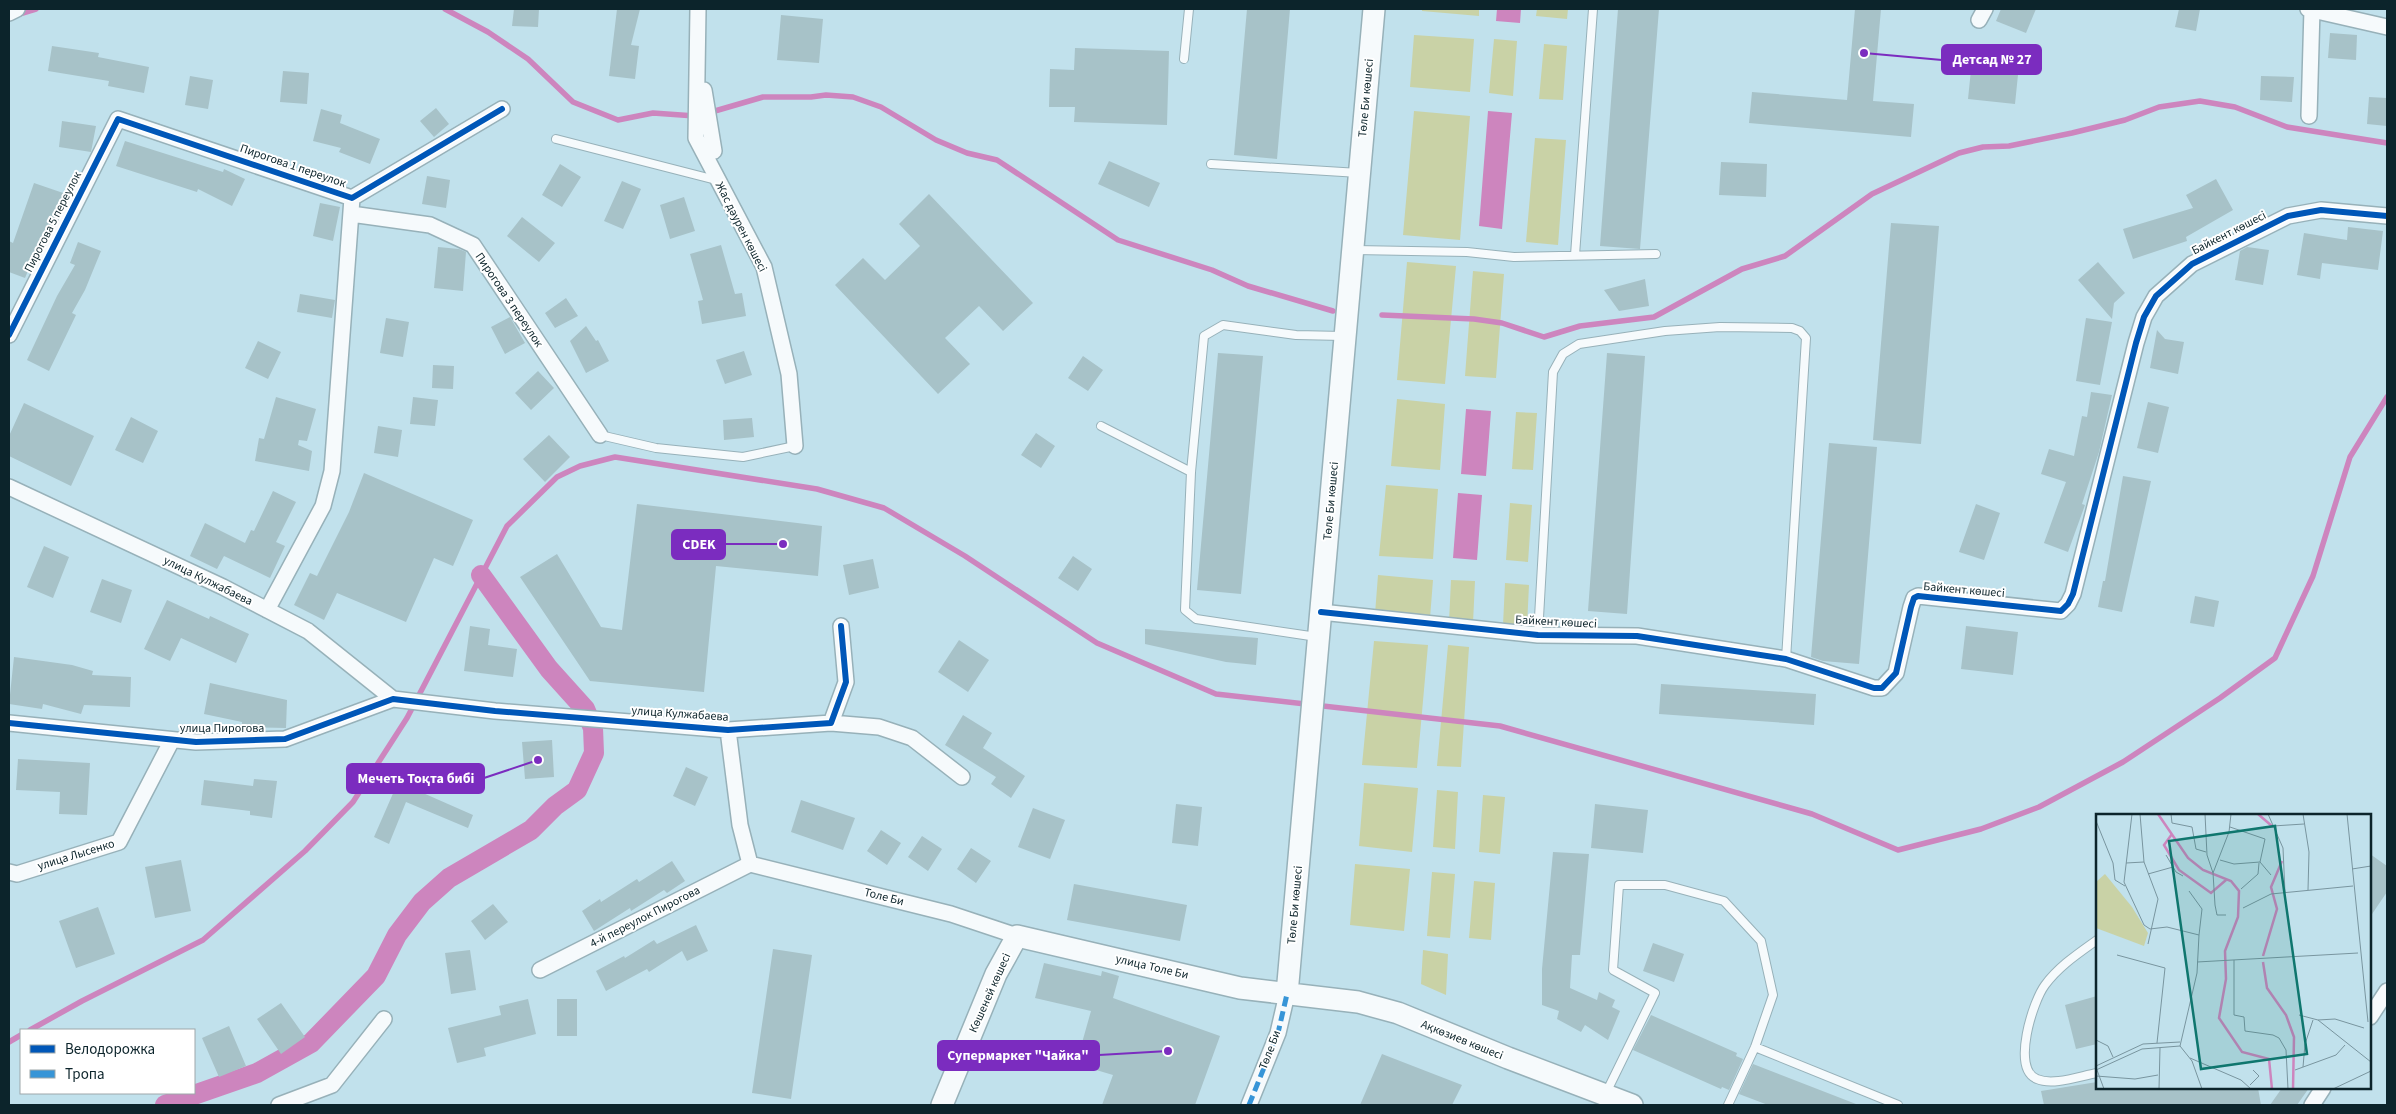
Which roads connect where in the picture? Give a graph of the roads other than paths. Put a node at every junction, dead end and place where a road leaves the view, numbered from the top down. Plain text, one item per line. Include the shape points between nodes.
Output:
1 (18, 9) edge
2 (698, 9) edge
3 (1189, 9) edge
4 (1374, 9) edge
5 (1593, 9) edge
6 (2310, 9) edge
7 (9, 13) edge
8 (2387, 27) edge
9 (1184, 59) dead end
10 (702, 80) dead end
11 (502, 109) dead end
12 (2309, 116) dead end
13 (118, 119) joint
14 (556, 138) dead end
15 (714, 151) dead end
16 (1211, 164) dead end
17 (1359, 173) junction
18 (717, 180) junction
19 (352, 198) junction
20 (352, 214) junction
21 (2387, 216) edge
22 (1353, 250) junction
23 (1656, 254) dead end
24 (1575, 255) junction
25 (9, 335) edge
26 (1345, 336) junction
27 (1101, 426) dead end
28 (600, 435) joint
29 (795, 446) joint
30 (1191, 472) junction
31 (9, 487) edge
32 (267, 610) junction
33 (1321, 612) junction
34 (841, 626) dead end
35 (1538, 634) junction
36 (1318, 637) junction
37 (1786, 659) junction
38 (399, 700) junction
39 (428, 704) joint
40 (831, 722) junction
41 (9, 723) edge
42 (728, 730) junction
43 (172, 740) junction
44 (962, 776) dead end
45 (750, 864) junction
46 (9, 872) edge
47 (1017, 936) junction
48 (2096, 941) edge
49 (540, 970) dead end
50 (2387, 991) edge
51 (1287, 994) junction
52 (2371, 1015) edge
53 (384, 1018) dead end
54 (1755, 1047) junction
55 (2096, 1073) edge
56 (2322, 1089) edge
57 (1606, 1094) junction
58 (279, 1105) edge
59 (942, 1105) edge
60 (1249, 1105) edge
61 (1632, 1105) edge
62 (1729, 1105) edge
63 (1898, 1105) edge
64 (2312, 1105) edge

1 - 7 street
2 - 18 street, Жас дәурен көшесі via 696,138
3 - 9 lane
4 - 17 main road, Төле Би көшесі
5 - 24 lane
6 - 8 street
6 - 12 street
10 - 15 street
11 - 19 street, Пирогова 1 переулок
13 - 19 street, Пирогова 1 переулок
13 - 25 street, Пирогова 5 переулок
14 - 18 lane
16 - 17 lane
17 - 22 main road, Төле Би көшесі
18 - 29 street, Жас дәурен көшесі via 764,267 789,374
19 - 20 street, Пирогова 1 переулок
20 - 28 street, Пирогова 3 переулок via 430,225 473,245
20 - 32 street, Пирогова 1 переулок via 332,471 323,506
21 - 37 street, Байкент көшесі via 2321,210 2288,216 2192,264 2156,296 2144,317 2136,343 2074,594 2061,611 1918,596 1910,607 1896,673 1882,688
22 - 24 lane via 1467,252 1514,257
22 - 26 main road, Төле Би көшесі
23 - 24 lane
26 - 30 lane via 1296,336 1224,325 1204,336
26 - 33 main road, Төле Би көшесі
27 - 30 lane
28 - 29 lane via 656,448 743,457
30 - 36 lane via 1185,610 1196,619
31 - 32 street, улица Кулжабаева
32 - 38 street, улица Кулжабаева via 308,631
33 - 35 street, Байкент көшесі
33 - 36 main road, Төле Би көшесі
34 - 40 street via 846,682
35 - 37 street, Байкент көшесі via 1637,636
35 - 37 lane via 1553,372 1563,354 1579,344 1665,331 1720,327 1792,328 1806,338
36 - 51 main road, Төле Би көшесі
38 - 39 street, улица Пирогова
38 - 43 street, улица Пирогова via 285,739
39 - 42 street, улица Кулжабаева
40 - 42 street, улица Кулжабаева
40 - 44 street, улица Кулжабаева via 878,727 912,738
41 - 43 street, улица Пирогова
42 - 45 street, улица Кулжабаева via 740,825
43 - 46 street, улица Лысенко via 120,842 17,874
45 - 47 street, Толе Би via 951,914
45 - 49 street, 4-й переулок Пирогова
47 - 51 main road, улица Толе Би via 1240,988
47 - 59 main road, Көшеней көшесі via 996,974
48 - 55 lane via 2060,968 2044,986 2033,1007 2024,1052 2026,1067 2038,1080 2049,1082
50 - 52 street
51 - 57 main road, Ақкөзиев көшесі via 1358,1002 1398,1013
51 - 60 street, Төле Би via 1278,1033
53 - 58 street via 332,1085
54 - 57 lane via 1772,995 1761,940 1724,901 1665,885 1619,885 1613,970 1655,993
54 - 62 lane
54 - 63 lane
56 - 64 street
57 - 61 main road, Ақкөзиев көшесі

